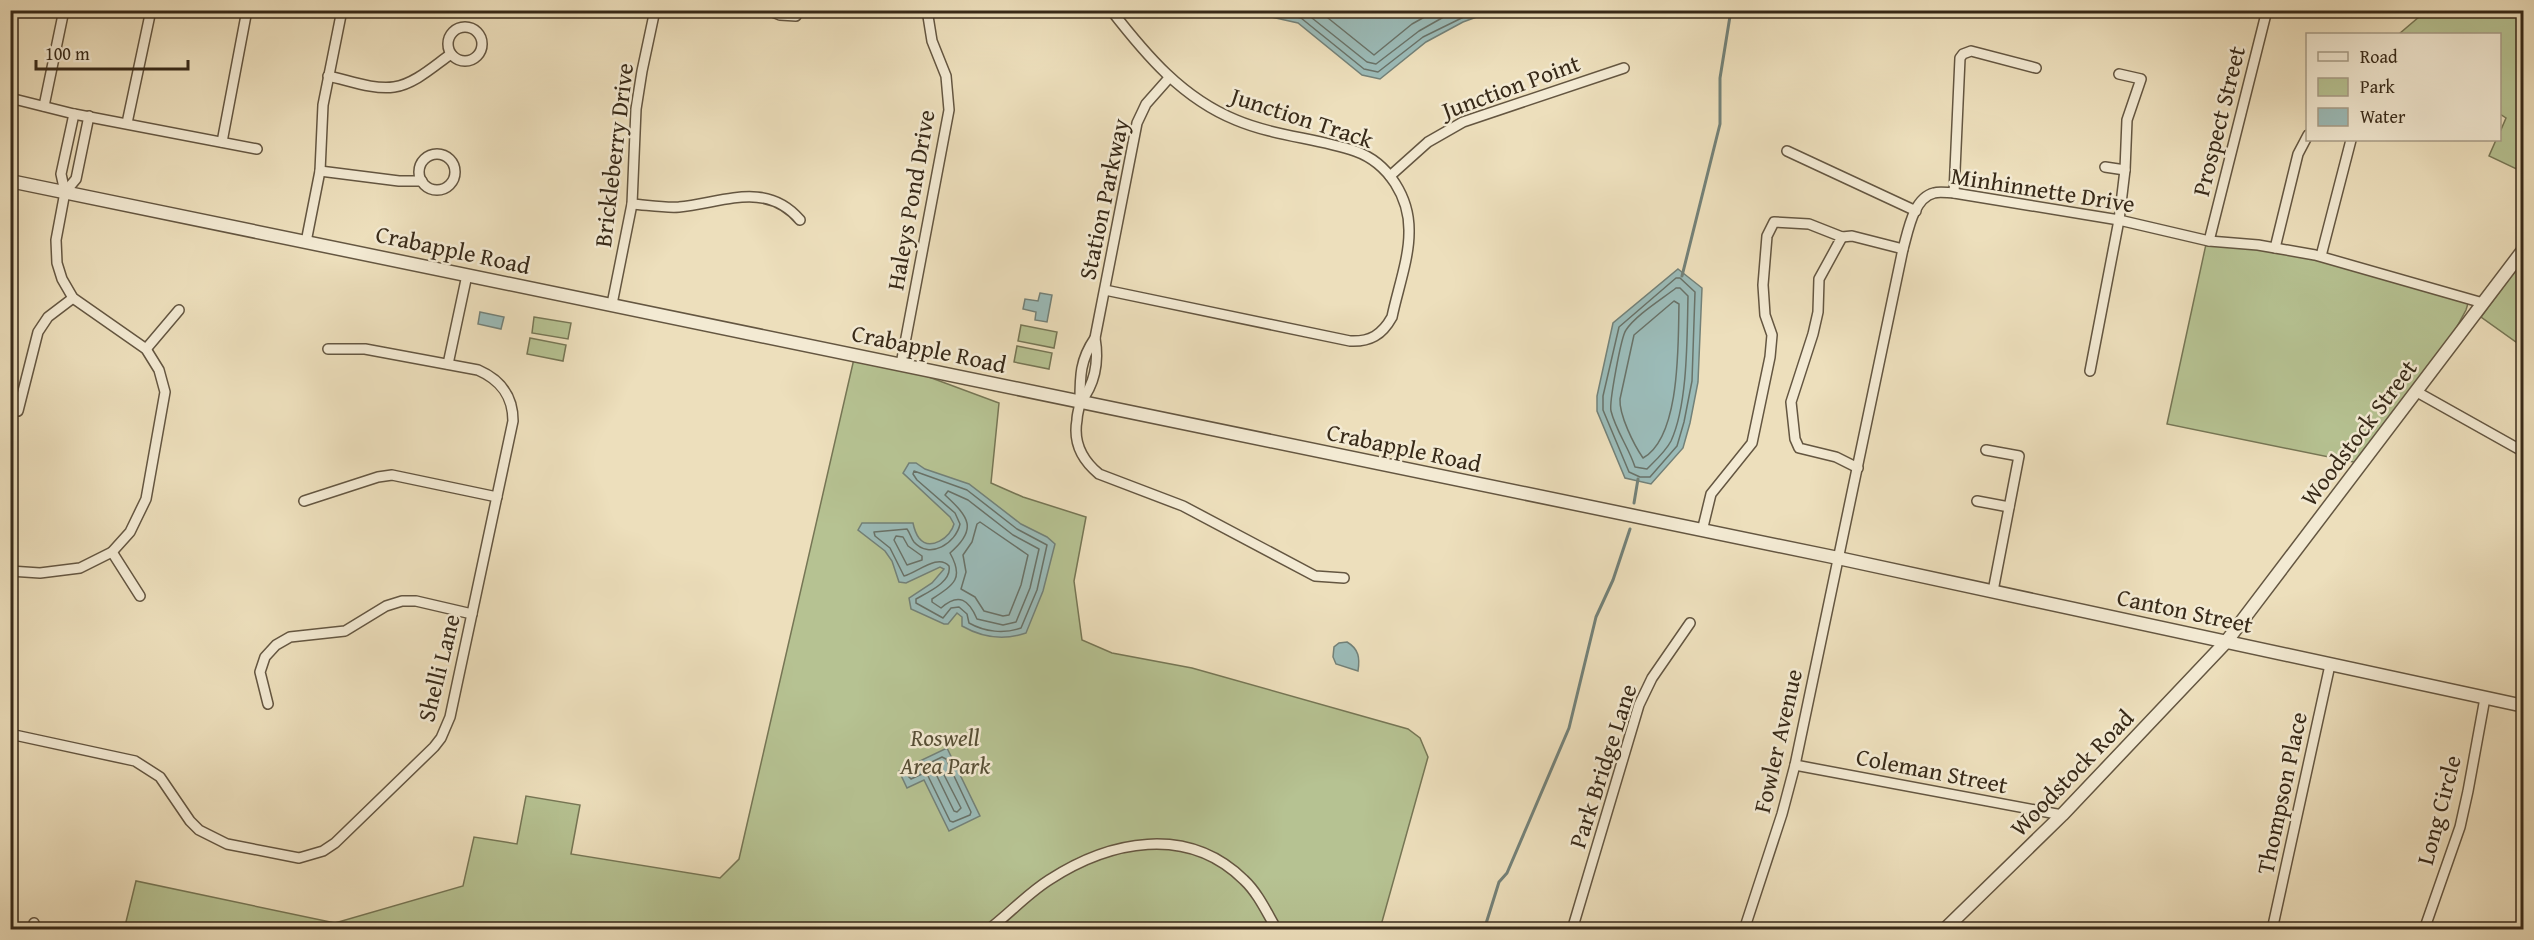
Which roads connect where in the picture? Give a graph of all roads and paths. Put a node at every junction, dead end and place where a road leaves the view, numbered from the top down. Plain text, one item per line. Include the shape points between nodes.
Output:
1 (64, 10) edge
2 (150, 10) edge
3 (247, 10) edge
4 (342, 10) edge
5 (655, 10) edge
6 (768, 10) edge
7 (927, 10) edge
8 (1111, 10) edge
9 (2267, 10) edge
10 (796, 16) dead end
11 (452, 54) dead end
12 (1624, 68) dead end
13 (2036, 68) dead end
14 (2119, 74) dead end
15 (328, 76) junction
16 (1169, 78) junction
17 (10, 98) edge
18 (44, 106) junction
19 (74, 114) junction
20 (89, 116) junction
21 (127, 123) junction
22 (2306, 137) edge
23 (2351, 141) edge
24 (222, 142) junction
25 (257, 149) dead end
26 (1787, 151) dead end
27 (65, 155) junction
28 (80, 159) junction
29 (2105, 167) dead end
30 (2125, 170) junction
31 (320, 171) junction
32 (1390, 176) junction
33 (10, 181) edge
34 (422, 181) junction
35 (65, 192) junction
36 (1953, 193) junction
37 (632, 204) junction
38 (1916, 211) junction
39 (800, 220) dead end
40 (2119, 220) junction
41 (1842, 237) junction
42 (2208, 241) junction
43 (306, 242) junction
44 (2275, 248) junction
45 (1903, 249) junction
46 (2523, 249) edge
47 (2321, 256) junction
48 (466, 275) junction
49 (1105, 290) junction
50 (73, 298) junction
51 (2483, 303) junction
52 (612, 304) junction
53 (179, 310) dead end
54 (146, 349) junction
55 (328, 349) dead end
56 (448, 364) junction
57 (901, 364) junction
58 (2090, 372) dead end
59 (2417, 392) junction
60 (1080, 403) junction
61 (18, 411) dead end
62 (1986, 450) dead end
63 (2523, 452) edge
64 (1858, 468) junction
65 (497, 497) junction
66 (304, 501) dead end
67 (1977, 501) dead end
68 (2009, 507) junction
69 (1702, 531) junction
70 (112, 552) junction
71 (1838, 558) junction
72 (10, 571) edge
73 (1344, 578) dead end
74 (1993, 591) junction
75 (140, 596) dead end
76 (472, 614) junction
77 (1690, 623) dead end
78 (2226, 642) junction
79 (2330, 665) junction
80 (2485, 698) junction
81 (268, 704) dead end
82 (2523, 706) edge
83 (10, 735) edge
84 (1795, 765) junction
85 (2062, 815) junction
86 (988, 930) edge
87 (1277, 930) edge
88 (1572, 930) edge
89 (1744, 930) edge
90 (1944, 930) edge
91 (2272, 930) edge
92 (2424, 930) edge

1 - 18 street
2 - 21 street
3 - 24 street
4 - 15 street
5 - 37 street, Brickleberry Drive via 636,109
6 - 10 street
7 - 57 street, Haleys Pond Drive via 932,41 946,76 949,110
8 - 16 street, Junction Track
9 - 42 street, Prospect Street
11 - 15 street via 395,87
12 - 32 street, Junction Point via 1463,122 1428,142
13 - 36 street via 1971,51 1960,58
14 - 30 street via 2141,79 2127,120
15 - 31 street
16 - 32 street, Junction Track via 1201,102 1235,120 1271,133 1356,151
16 - 49 street, Station Parkway via 1146,104 1137,123
17 - 18 street
18 - 19 street
19 - 20 street
19 - 27 street
20 - 21 street
20 - 28 street
21 - 24 street
22 - 44 street via 2298,154
23 - 47 street
24 - 25 street
26 - 38 street
27 - 28 street
27 - 35 street via 61,174
28 - 35 street via 76,179
29 - 30 street
30 - 40 street
31 - 34 street
31 - 43 street
32 - 49 street, Junction Track via 1406,204 1409,236 1392,317 1377,336 1363,342
33 - 35 street, Crabapple Road
34 - 34 street via 430,188 446,188 454,179 454,163 440,153 428,156 421,164
35 - 43 street, Crabapple Road
35 - 50 street via 56,240 57,263
36 - 38 street, Minhinnette Drive via 1933,193 1922,200
36 - 40 street, Minhinnette Drive
37 - 39 street via 678,207 730,197 757,197 782,203
37 - 52 street, Brickleberry Drive
38 - 45 street
40 - 42 street, Minhinnette Drive
40 - 58 street
41 - 45 street
41 - 64 street via 1819,279 1813,334 1791,402 1799,448 1836,457
41 - 69 street via 1809,224 1774,222 1767,236 1763,285 1765,315 1772,335 1752,443 1711,494
42 - 44 street, Minhinnette Drive
43 - 48 street, Crabapple Road
44 - 47 street, Minhinnette Drive
45 - 64 street
46 - 51 street, Woodstock Street
47 - 51 street, Minhinnette Drive
48 - 52 street, Crabapple Road
48 - 56 street
49 - 60 street, Station Parkway via 1095,338 1097,352 1091,389
50 - 54 street
50 - 61 street via 48,317 38,332
51 - 59 street, Woodstock Street
52 - 57 street, Crabapple Road
53 - 54 street
54 - 70 street via 159,370 165,392 146,499 130,532
55 - 56 street, Shelli Lane via 365,349
56 - 65 street, Shelli Lane via 490,375 511,400 513,422
57 - 60 street, Crabapple Road
59 - 63 street
59 - 78 street, Woodstock Street
60 - 69 street, Crabapple Road
60 - 73 street, Station Parkway via 1077,442 1083,457 1100,474 1183,506 1315,576
62 - 68 street via 2019,456
64 - 71 street
65 - 66 street via 392,476
65 - 76 street, Shelli Lane
67 - 68 street
68 - 74 street
69 - 71 street, Crabapple Road
70 - 72 street via 80,568 40,573
70 - 75 street
71 - 74 street, Canton Street
71 - 84 street, Fowler Avenue
74 - 78 street, Canton Street
76 - 81 street via 402,601 386,606 345,631 290,637 265,657 260,672
76 - 83 street, Shelli Lane via 450,717 441,738 335,843 310,856 288,857 210,838 190,821 160,777 135,761
77 - 88 street, Park Bridge Lane via 1652,678 1640,705
78 - 79 street, Canton Street
78 - 85 street, Woodstock Road
79 - 80 street, Canton Street
79 - 91 street, Thompson Place
80 - 82 street, Canton Street
80 - 92 street, Long Circle via 2460,827
84 - 85 street, Coleman Street
84 - 89 street, Fowler Avenue
85 - 90 street, Woodstock Road
86 - 87 street via 1065,870 1106,853 1158,843 1193,850 1232,869 1245,881

